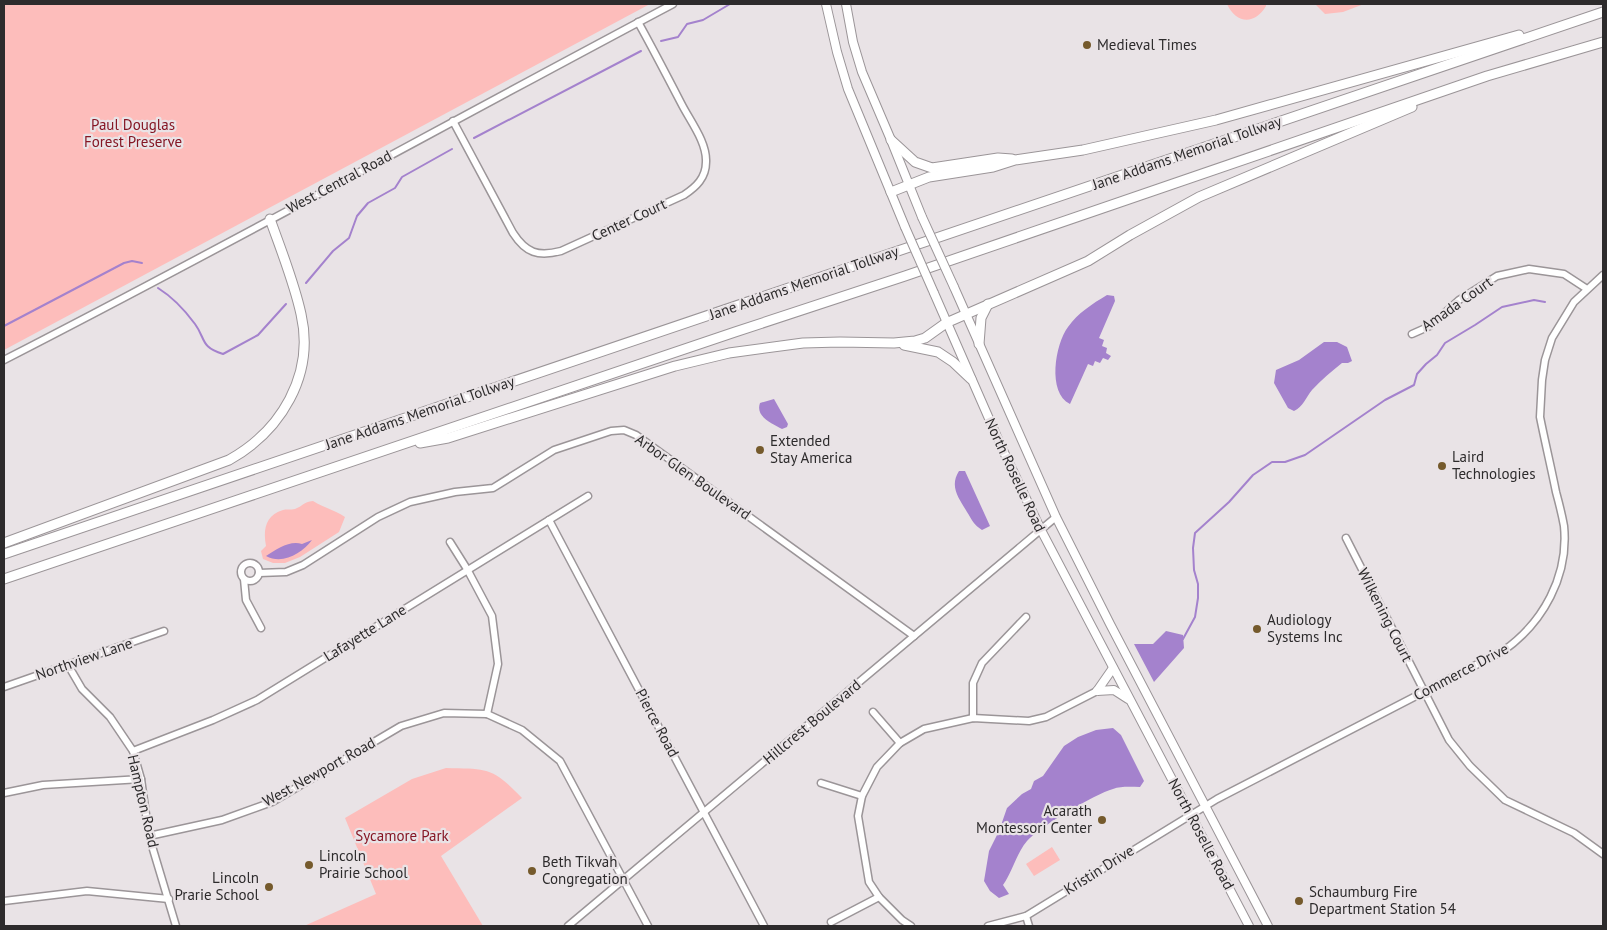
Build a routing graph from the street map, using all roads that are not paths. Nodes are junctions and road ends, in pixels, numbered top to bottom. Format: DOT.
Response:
graph roads {
  1 [pos="673,4"];
  2 [pos="826,4"];
  3 [pos="846,4"];
  4 [pos="1603,12"];
  5 [pos="638,22"];
  6 [pos="1603,42"];
  7 [pos="1487,76"];
  8 [pos="453,121"];
  9 [pos="891,140"];
  10 [pos="1014,160"];
  11 [pos="909,184"];
  12 [pos="891,192"];
  13 [pos="270,219"];
  14 [pos="1603,274"];
  15 [pos="1587,289"];
  16 [pos="988,304"];
  17 [pos="966,314"];
  18 [pos="946,323"];
  19 [pos="1412,334"];
  20 [pos="894,343"];
  21 [pos="979,344"];
  22 [pos="4,360"];
  23 [pos="971,379"];
  24 [pos="380,452"];
  25 [pos="588,496"];
  26 [pos="1056,517"];
  27 [pos="549,520"];
  28 [pos="1041,530"];
  29 [pos="1346,538"];
  30 [pos="4,542"];
  31 [pos="450,542"];
  32 [pos="4,554"];
  33 [pos="467,569"];
  34 [pos="259,573"];
  35 [pos="4,579"];
  36 [pos="244,579"];
  37 [pos="1026,616"];
  38 [pos="261,628"];
  39 [pos="164,630"];
  40 [pos="914,636"];
  41 [pos="68,665"];
  42 [pos="1113,668"];
  43 [pos="4,687"];
  44 [pos="1097,690"];
  45 [pos="1425,692"];
  46 [pos="1130,701"];
  47 [pos="873,712"];
  48 [pos="487,714"];
  49 [pos="973,718"];
  50 [pos="900,743"];
  51 [pos="133,751"];
  52 [pos="141,779"];
  53 [pos="821,783"];
  54 [pos="4,794"];
  55 [pos="862,796"];
  56 [pos="1206,805"];
  57 [pos="704,812"];
  58 [pos="1191,814"];
  59 [pos="149,836"];
  60 [pos="1603,854"];
  61 [pos="624,880"];
  62 [pos="879,898"];
  63 [pos="169,899"];
  64 [pos="4,901"];
  65 [pos="1026,916"];
  66 [pos="830,922"];
  67 [pos="176,926"];
  68 [pos="568,926"];
  69 [pos="648,926"];
  70 [pos="764,926"];
  71 [pos="911,926"];
  72 [pos="988,926"];
  73 [pos="1029,926"];
  74 [pos="1249,926"];
  75 [pos="1268,926"];
  1 -- 5 [label="street, West Central Road"];
  2 -- 12 [label="main road, North Roselle Road"];
  3 -- 9 [label="main road, North Roselle Road"];
  4 -- 10 [label="highway"];
  4 -- 32 [label="highway, Jane Addams Memorial Tollway"];
  5 -- 8 [label="street, West Central Road"];
  5 -- 8 [label="street, Center Court"];
  6 -- 7 [label="highway, Jane Addams Memorial Tollway"];
  7 -- 16 [label="highway"];
  7 -- 24 [label="highway, Jane Addams Memorial Tollway"];
  8 -- 13 [label="street, West Central Road"];
  9 -- 10 [label="highway"];
  9 -- 11 [label="main road, North Roselle Road"];
  10 -- 11 [label="highway"];
  11 -- 12 [label="highway"];
  11 -- 17 [label="main road, North Roselle Road, bridge"];
  12 -- 18 [label="main road, North Roselle Road, bridge"];
  13 -- 22 [label="street, West Central Road"];
  13 -- 30 [label="highway"];
  14 -- 15 [label="street, Commerce Drive"];
  15 -- 19 [label="street, Amada Court"];
  15 -- 45 [label="street, Commerce Drive"];
  16 -- 17 [label="highway"];
  16 -- 21 [label="highway"];
  17 -- 18 [label="highway"];
  17 -- 21 [label="main road, North Roselle Road"];
  18 -- 20 [label="highway"];
  18 -- 23 [label="main road, North Roselle Road"];
  20 -- 23 [label="highway"];
  20 -- 24 [label="highway"];
  21 -- 26 [label="main road, North Roselle Road"];
  23 -- 28 [label="main road, North Roselle Road"];
  24 -- 35 [label="highway, Jane Addams Memorial Tollway"];
  25 -- 27 [label="street, Lafayette Lane"];
  26 -- 28 [label="street, Hillcrest Boulevard"];
  26 -- 56 [label="main road, North Roselle Road"];
  27 -- 33 [label="street, Lafayette Lane"];
  27 -- 57 [label="street, Pierce Road"];
  28 -- 40 [label="street, Hillcrest Boulevard"];
  28 -- 42 [label="main road, North Roselle Road"];
  29 -- 45 [label="street, Wilkening Court"];
  31 -- 33 [label="street"];
  33 -- 48 [label="street"];
  33 -- 51 [label="street, Lafayette Lane"];
  34 -- 36 [label="street, Arbor Glen Boulevard"];
  34 -- 36 [label="street, Arbor Glen Boulevard"];
  34 -- 40 [label="street, Arbor Glen Boulevard"];
  36 -- 38 [label="street"];
  37 -- 49 [label="street"];
  39 -- 41 [label="street, Northview Lane"];
  40 -- 57 [label="street, Hillcrest Boulevard"];
  41 -- 43 [label="street, Northview Lane"];
  41 -- 51 [label="street, Hampton Road"];
  42 -- 44 [label="main road"];
  42 -- 46 [label="main road, North Roselle Road"];
  44 -- 46 [label="main road"];
  44 -- 49 [label="street"];
  45 -- 56 [label="street, Commerce Drive"];
  45 -- 60 [label="street, Wilkening Court"];
  46 -- 58 [label="main road, North Roselle Road"];
  47 -- 50 [label="street"];
  48 -- 59 [label="street, West Newport Road"];
  48 -- 61 [label="street"];
  49 -- 50 [label="street"];
  50 -- 55 [label="street"];
  51 -- 52 [label="street, Hampton Road"];
  52 -- 54 [label="street"];
  52 -- 59 [label="street, Hampton Road"];
  53 -- 55 [label="street"];
  55 -- 62 [label="street"];
  56 -- 58 [label="street, Kristin Drive"];
  56 -- 75 [label="main road, North Roselle Road"];
  57 -- 61 [label="street, Hillcrest Boulevard"];
  57 -- 70 [label="street, Pierce Road"];
  58 -- 65 [label="street, Kristin Drive"];
  58 -- 74 [label="main road, North Roselle Road"];
  59 -- 63 [label="street, Hampton Road"];
  61 -- 68 [label="street, Hillcrest Boulevard"];
  61 -- 69 [label="street"];
  62 -- 66 [label="street"];
  62 -- 71 [label="street"];
  63 -- 64 [label="street"];
  63 -- 67 [label="street, Hampton Road"];
  65 -- 72 [label="street, Kristin Drive"];
  65 -- 73 [label="street"];
}
